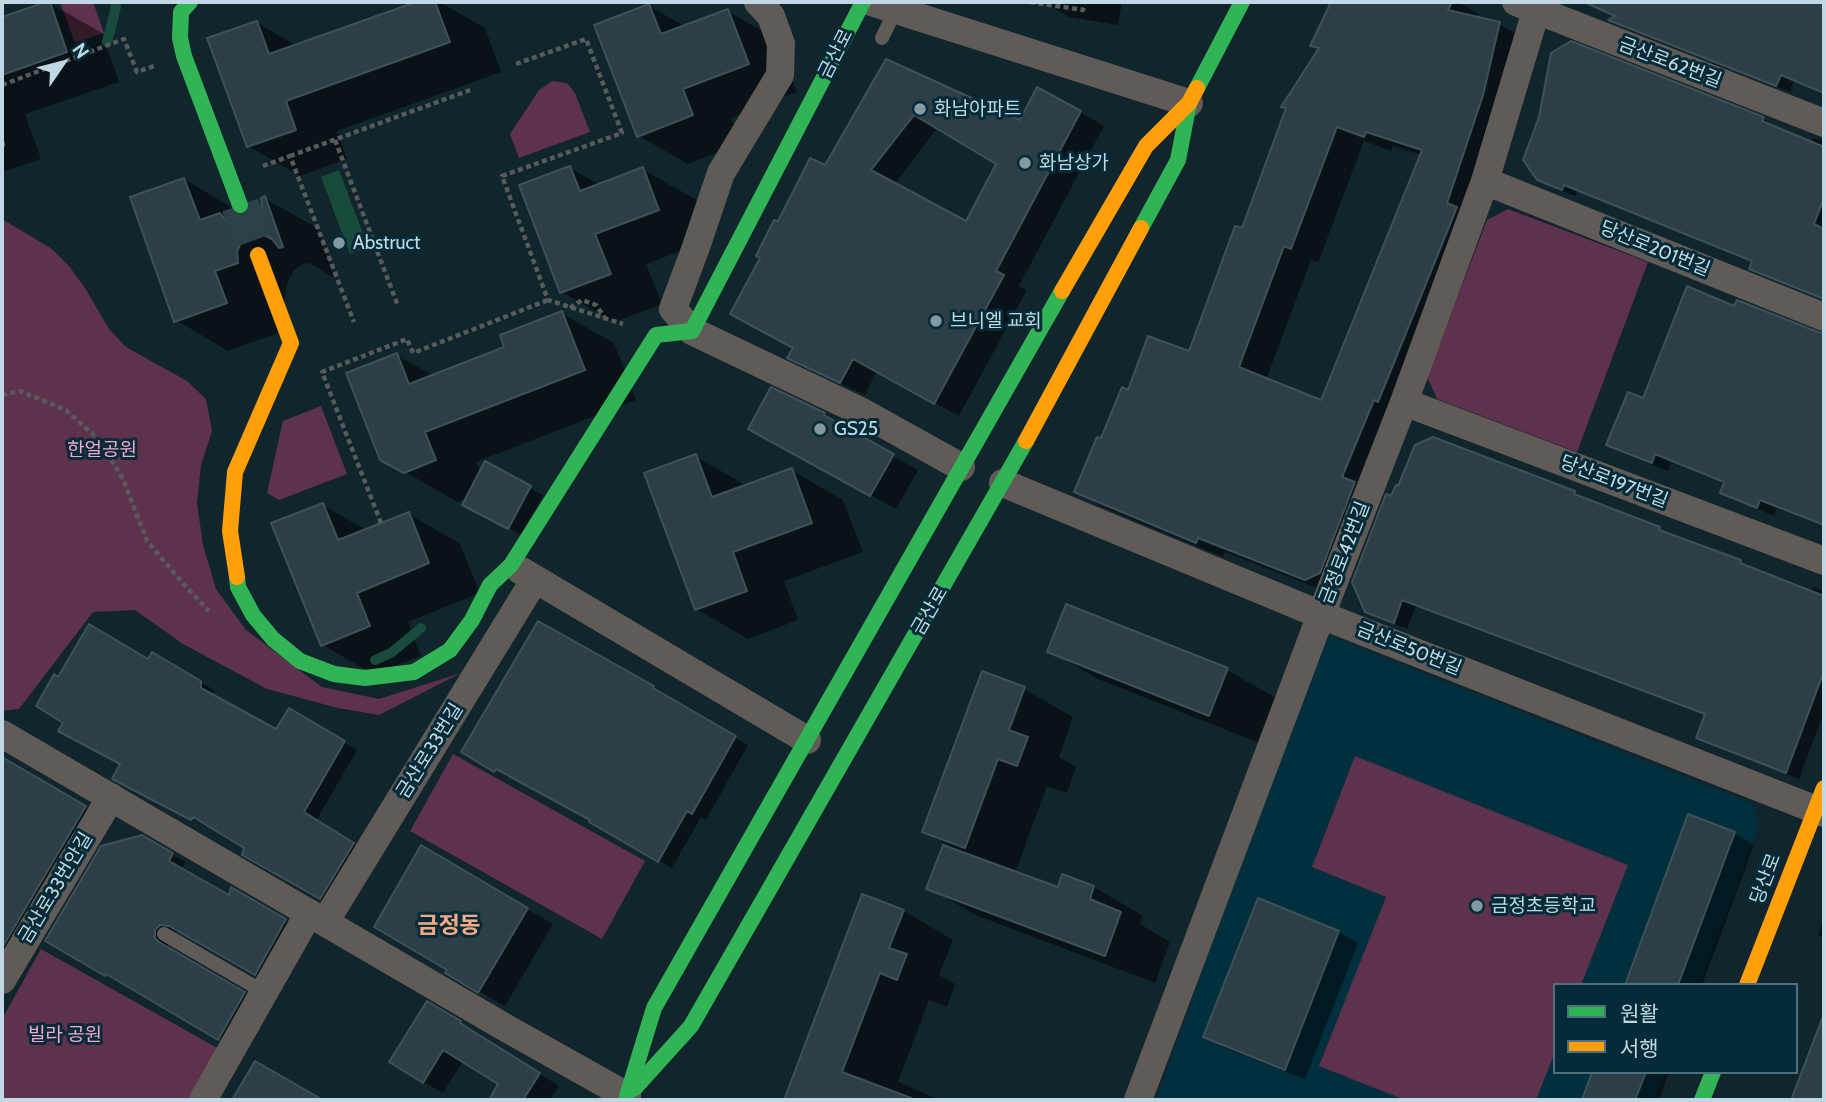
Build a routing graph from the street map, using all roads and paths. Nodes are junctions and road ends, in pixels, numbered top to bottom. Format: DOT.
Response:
graph roads {
  1 [pos="190,2"];
  2 [pos="758,2"];
  3 [pos="863,2"];
  4 [pos="1030,2"];
  5 [pos="1084,2"];
  6 [pos="1242,2"];
  7 [pos="884,5"];
  8 [pos="1531,5"];
  9 [pos="882,38"];
  10 [pos="184,56"];
  11 [pos="516,64"];
  12 [pos="2,85"];
  13 [pos="473,89"];
  14 [pos="1189,103"];
  15 [pos="1824,123"];
  16 [pos="335,139"];
  17 [pos="290,156"];
  18 [pos="229,178"];
  19 [pos="1485,181"];
  20 [pos="240,205"];
  21 [pos="258,255"];
  22 [pos="548,300"];
  23 [pos="398,306"];
  24 [pos="569,308"];
  25 [pos="1824,317"];
  26 [pos="604,319"];
  27 [pos="354,322"];
  28 [pos="692,331"];
  29 [pos="656,335"];
  30 [pos="2,394"];
  31 [pos="1404,402"];
  32 [pos="66,410"];
  33 [pos="961,467"];
  34 [pos="1003,484"];
  35 [pos="382,523"];
  36 [pos="1824,561"];
  37 [pos="511,565"];
  38 [pos="535,579"];
  39 [pos="1321,615"];
  40 [pos="2,734"];
  41 [pos="807,740"];
  42 [pos="111,797"];
  43 [pos="1821,804"];
  44 [pos="317,918"];
  45 [pos="164,934"];
  46 [pos="2,980"];
  47 [pos="1748,983"];
  48 [pos="264,992"];
  49 [pos="1712,1074"];
  50 [pos="630,1099"];
  51 [pos="203,1100"];
  52 [pos="1138,1100"];
  53 [pos="1702,1100"];
  1 -- 10 [label="street"];
  2 -- 28 [label="street"];
  3 -- 28 [label="street, 금산로"];
  4 -- 5 [label="path"];
  6 -- 14 [label="street, 금산로"];
  7 -- 9 [label="lane"];
  7 -- 14 [label="street"];
  8 -- 15 [label="street, 금산로62번길"];
  8 -- 19 [label="street, 금정로42번길"];
  10 -- 12 [label="path"];
  10 -- 18 [label="street"];
  11 -- 22 [label="path"];
  13 -- 16 [label="path"];
  14 -- 33 [label="street, 금산로"];
  14 -- 34 [label="street, 금산로"];
  16 -- 17 [label="path"];
  16 -- 23 [label="path"];
  17 -- 18 [label="path"];
  17 -- 27 [label="path"];
  18 -- 20 [label="street"];
  19 -- 25 [label="street, 당산로201번길"];
  19 -- 31 [label="street, 금정로42번길"];
  21 -- 37 [label="street"];
  22 -- 24 [label="path"];
  22 -- 35 [label="path"];
  24 -- 26 [label="path"];
  24 -- 26 [label="path"];
  26 -- 29 [label="path"];
  28 -- 29 [label="street"];
  28 -- 33 [label="street"];
  29 -- 37 [label="street"];
  30 -- 32 [label="path"];
  31 -- 36 [label="street, 당산로197번길"];
  31 -- 39 [label="street, 금정로42번길"];
  33 -- 41 [label="street, 금산로"];
  34 -- 39 [label="street, 금산로50번길"];
  34 -- 50 [label="street, 금산로"];
  37 -- 38 [label="street"];
  38 -- 41 [label="street"];
  38 -- 44 [label="street, 금산로33번길"];
  39 -- 43 [label="street, 금산로50번길"];
  39 -- 52 [label="street, 금정로42번길"];
  40 -- 42 [label="street"];
  41 -- 50 [label="street, 금산로"];
  42 -- 44 [label="street"];
  42 -- 46 [label="street, 금산로33번안길"];
  43 -- 47 [label="street, 당산로"];
  44 -- 48 [label="street, 금산로33번길"];
  44 -- 50 [label="street"];
  45 -- 48 [label="lane"];
  48 -- 51 [label="street, 금산로33번길"];
  49 -- 53 [label="street"];
}
